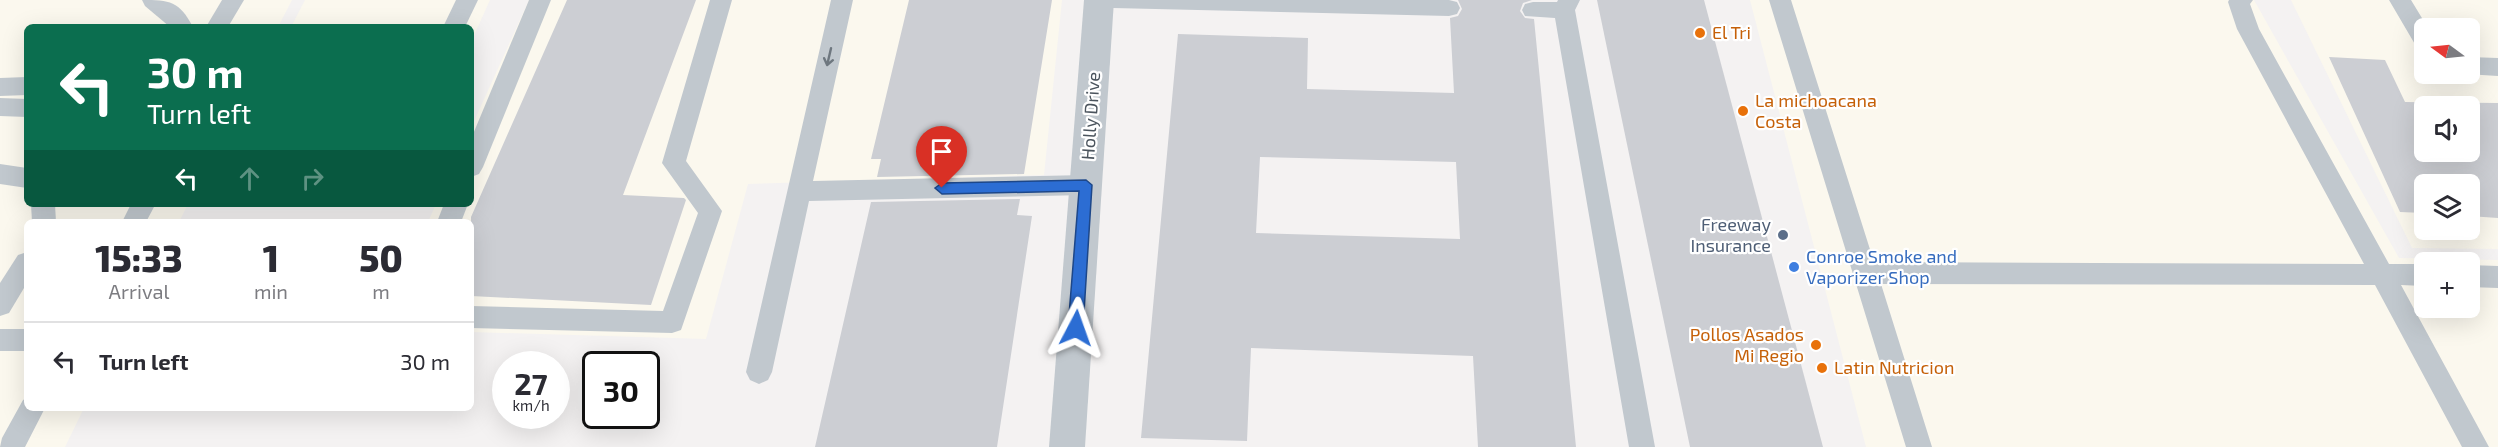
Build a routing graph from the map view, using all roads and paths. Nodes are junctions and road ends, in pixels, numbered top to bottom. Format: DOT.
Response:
graph roads {
  1 [pos="232,0"];
  2 [pos="467,0"];
  3 [pos="540,0"];
  4 [pos="721,0"];
  5 [pos="842,0"];
  6 [pos="1099,0"];
  7 [pos="1113,0"];
  8 [pos="1780,0"];
  9 [pos="2237,0"];
  10 [pos="2400,0"];
  11 [pos="1567,5"];
  12 [pos="1449,8"];
  13 [pos="1533,10"];
  14 [pos="158,12"];
  15 [pos="2414,23"];
  16 [pos="180,24"];
  17 [pos="219,24"];
  18 [pos="455,24"];
  19 [pos="2480,66"];
  20 [pos="2498,67"];
  21 [pos="24,86"];
  22 [pos="0,87"];
  23 [pos="0,107"];
  24 [pos="24,108"];
  25 [pos="474,160"];
  26 [pos="0,174"];
  27 [pos="24,178"];
  28 [pos="1086,185"];
  29 [pos="799,191"];
  30 [pos="24,267"];
  31 [pos="1867,273"];
  32 [pos="2382,275"];
  33 [pos="2414,276"];
  34 [pos="2480,276"];
  35 [pos="2498,277"];
  36 [pos="0,305"];
  37 [pos="474,317"];
  38 [pos="0,340"];
  39 [pos="24,340"];
  40 [pos="759,372"];
  41 [pos="30,411"];
  42 [pos="11,447"];
  43 [pos="1067,447"];
  44 [pos="1642,447"];
  45 [pos="1919,447"];
  46 [pos="2476,447"];
  1 -- 17 [label="lane"];
  2 -- 18 [label="lane"];
  3 -- 25 [label="lane"];
  4 -- 37 [label="lane"];
  5 -- 29 [label="lane, one-way"];
  6 -- 28 [label="street, Holly Drive"];
  7 -- 12 [label="lane"];
  8 -- 31 [label="lane"];
  9 -- 32 [label="lane"];
  10 -- 15 [label="lane"];
  11 -- 13 [label="lane"];
  11 -- 44 [label="lane"];
  14 -- 16 [label="lane"];
  19 -- 20 [label="lane"];
  21 -- 22 [label="lane"];
  23 -- 24 [label="lane"];
  26 -- 27 [label="lane"];
  28 -- 29 [label="lane"];
  28 -- 43 [label="street, Holly Drive"];
  29 -- 40 [label="lane"];
  30 -- 36 [label="lane"];
  31 -- 32 [label="lane"];
  31 -- 45 [label="lane"];
  32 -- 33 [label="lane"];
  32 -- 46 [label="lane"];
  34 -- 35 [label="lane"];
  38 -- 39 [label="lane"];
  41 -- 42 [label="lane"];
}
